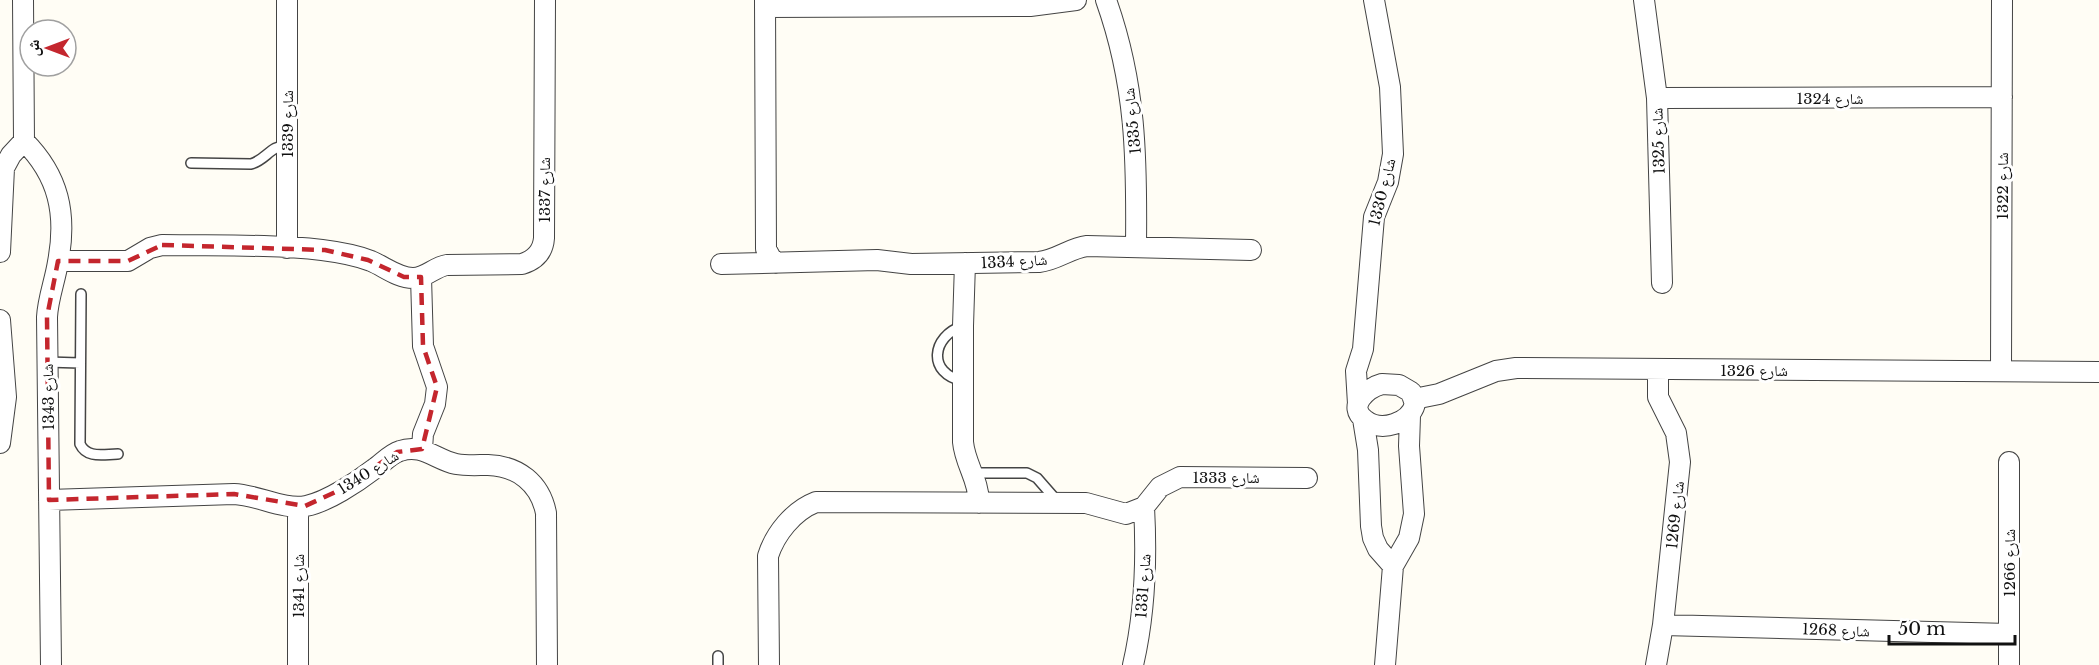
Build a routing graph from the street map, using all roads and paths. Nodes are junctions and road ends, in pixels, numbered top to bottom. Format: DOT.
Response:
graph roads {
  1 [pos="23,0"];
  2 [pos="287,0"];
  3 [pos="545,0"];
  4 [pos="1076,0"];
  5 [pos="1106,0"];
  6 [pos="1374,0"];
  7 [pos="1644,0"];
  8 [pos="2002,0"];
  9 [pos="765,4"];
  10 [pos="2002,97"];
  11 [pos="1657,98"];
  12 [pos="24,141"];
  13 [pos="286,146"];
  14 [pos="192,163"];
  15 [pos="1136,246"];
  16 [pos="287,248"];
  17 [pos="1251,250"];
  18 [pos="0,252"];
  19 [pos="58,261"];
  20 [pos="776,262"];
  21 [pos="966,263"];
  22 [pos="721,264"];
  23 [pos="421,277"];
  24 [pos="1662,283"];
  25 [pos="81,294"];
  26 [pos="0,320"];
  27 [pos="1363,349"];
  28 [pos="47,362"];
  29 [pos="80,363"];
  30 [pos="1658,369"];
  31 [pos="2001,371"];
  32 [pos="2099,372"];
  33 [pos="1386,384"];
  34 [pos="1412,407"];
  35 [pos="1361,412"];
  36 [pos="0,443"];
  37 [pos="422,449"];
  38 [pos="118,454"];
  39 [pos="2009,462"];
  40 [pos="973,473"];
  41 [pos="1307,478"];
  42 [pos="49,500"];
  43 [pos="979,503"];
  44 [pos="1060,503"];
  45 [pos="298,507"];
  46 [pos="1143,507"];
  47 [pos="1393,566"];
  48 [pos="1663,625"];
  49 [pos="2009,634"];
  50 [pos="51,665"];
  51 [pos="298,665"];
  52 [pos="546,665"];
  53 [pos="769,665"];
  54 [pos="1133,665"];
  55 [pos="1385,665"];
  56 [pos="1656,665"];
  57 [pos="2009,665"];
  1 -- 12 [label="street"];
  2 -- 13 [label="street, شارع 1339"];
  3 -- 23 [label="street, شارع 1337"];
  4 -- 9 [label="street"];
  5 -- 15 [label="street, شارع 1335"];
  6 -- 27 [label="street, شارع 1330"];
  7 -- 11 [label="street, شارع 1325"];
  8 -- 10 [label="street, شارع 1322"];
  9 -- 20 [label="street"];
  10 -- 11 [label="street, شارع 1324"];
  10 -- 31 [label="street, شارع 1322"];
  11 -- 24 [label="street, شارع 1325"];
  12 -- 18 [label="street"];
  12 -- 19 [label="street, شارع 1343"];
  13 -- 14 [label="lane"];
  13 -- 16 [label="street, شارع 1339"];
  15 -- 17 [label="street, شارع 1334"];
  15 -- 21 [label="street, شارع 1334"];
  16 -- 19 [label="street"];
  16 -- 23 [label="street"];
  19 -- 28 [label="street, شارع 1343"];
  20 -- 21 [label="street, شارع 1334"];
  20 -- 22 [label="street, شارع 1334"];
  21 -- 40 [label="street"];
  23 -- 37 [label="street"];
  25 -- 29 [label="lane"];
  26 -- 36 [label="street"];
  27 -- 33 [label="street"];
  27 -- 35 [label="street, شارع 1330"];
  28 -- 29 [label="lane"];
  28 -- 42 [label="street, شارع 1343"];
  29 -- 38 [label="lane"];
  30 -- 31 [label="street, شارع 1326"];
  30 -- 34 [label="street, شارع 1326"];
  30 -- 48 [label="street, شارع 1269"];
  31 -- 32 [label="street, شارع 1326"];
  33 -- 34 [label="street"];
  33 -- 35 [label="street"];
  34 -- 35 [label="street"];
  34 -- 47 [label="street"];
  35 -- 47 [label="street, شارع 1330"];
  37 -- 45 [label="street, شارع 1340"];
  37 -- 52 [label="street"];
  39 -- 49 [label="street, شارع 1266"];
  40 -- 43 [label="street"];
  40 -- 44 [label="lane"];
  41 -- 46 [label="street, شارع 1333"];
  42 -- 45 [label="street"];
  42 -- 50 [label="street, شارع 1343"];
  43 -- 44 [label="street"];
  43 -- 53 [label="street"];
  44 -- 46 [label="street"];
  45 -- 51 [label="street, شارع 1341"];
  46 -- 54 [label="street, شارع 1331"];
  47 -- 55 [label="street"];
  48 -- 49 [label="street, شارع 1268"];
  48 -- 56 [label="street, شارع 1269"];
  49 -- 57 [label="street, شارع 1266"];
}
